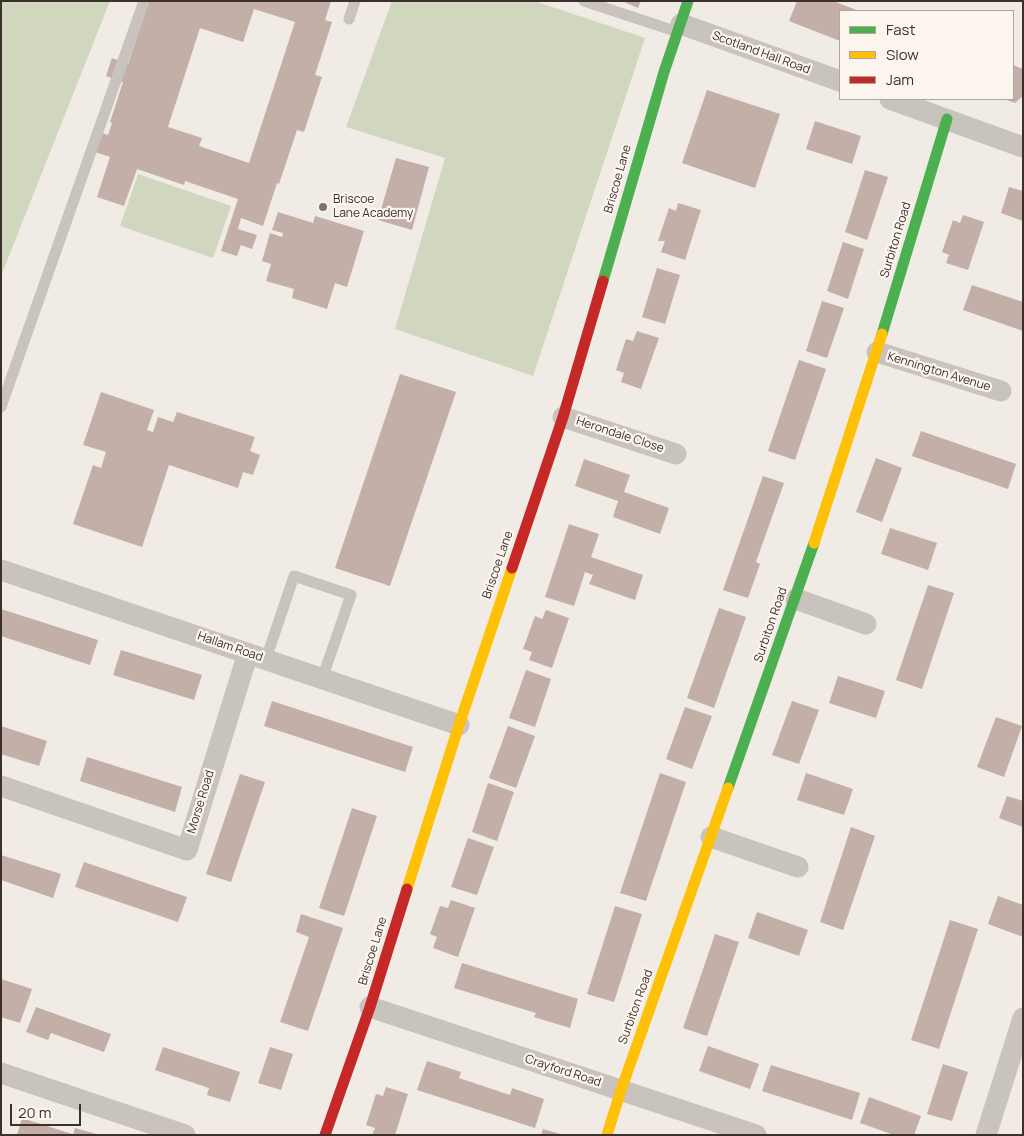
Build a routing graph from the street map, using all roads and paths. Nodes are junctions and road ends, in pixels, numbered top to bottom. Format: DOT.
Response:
graph roads {
  1 [pos="144,1"];
  2 [pos="355,1"];
  3 [pos="584,1"];
  4 [pos="688,1"];
  5 [pos="349,19"];
  6 [pos="680,28"];
  7 [pos="839,81"];
  8 [pos="893,100"];
  9 [pos="947,119"];
  10 [pos="1023,147"];
  11 [pos="877,352"];
  12 [pos="1001,391"];
  13 [pos="1,407"];
  14 [pos="563,416"];
  15 [pos="676,454"];
  16 [pos="1,570"];
  17 [pos="796,598"];
  18 [pos="866,624"];
  19 [pos="257,656"];
  20 [pos="322,679"];
  21 [pos="459,725"];
  22 [pos="1,786"];
  23 [pos="711,837"];
  24 [pos="798,866"];
  25 [pos="370,1007"];
  26 [pos="1023,1018"];
  27 [pos="1,1073"];
  28 [pos="621,1090"];
  29 [pos="185,1135"];
  30 [pos="325,1135"];
  31 [pos="607,1135"];
  32 [pos="756,1135"];
  33 [pos="986,1135"];
  1 -- 13 [label="lane"];
  2 -- 5 [label="lane"];
  3 -- 6 [label="lane"];
  4 -- 6 [label="street, Briscoe Lane"];
  6 -- 7 [label="street, Scotland Hall Road"];
  6 -- 14 [label="street, Briscoe Lane"];
  8 -- 9 [label="street"];
  9 -- 10 [label="street"];
  9 -- 11 [label="street, Surbiton Road"];
  11 -- 12 [label="street, Kennington Avenue"];
  11 -- 17 [label="street, Surbiton Road"];
  14 -- 15 [label="street, Herondale Close"];
  14 -- 21 [label="street, Briscoe Lane"];
  16 -- 19 [label="street, Hallam Road"];
  17 -- 18 [label="street"];
  17 -- 23 [label="street, Surbiton Road"];
  19 -- 20 [label="street, Hallam Road"];
  19 -- 20 [label="lane"];
  19 -- 22 [label="street, Morse Road"];
  20 -- 21 [label="street, Hallam Road"];
  21 -- 25 [label="street, Briscoe Lane"];
  23 -- 24 [label="street"];
  23 -- 28 [label="street, Surbiton Road"];
  25 -- 28 [label="street, Crayford Road"];
  25 -- 30 [label="street, Briscoe Lane"];
  26 -- 33 [label="street"];
  27 -- 29 [label="street"];
  28 -- 31 [label="street, Surbiton Road"];
  28 -- 32 [label="street, Crayford Road"];
}
